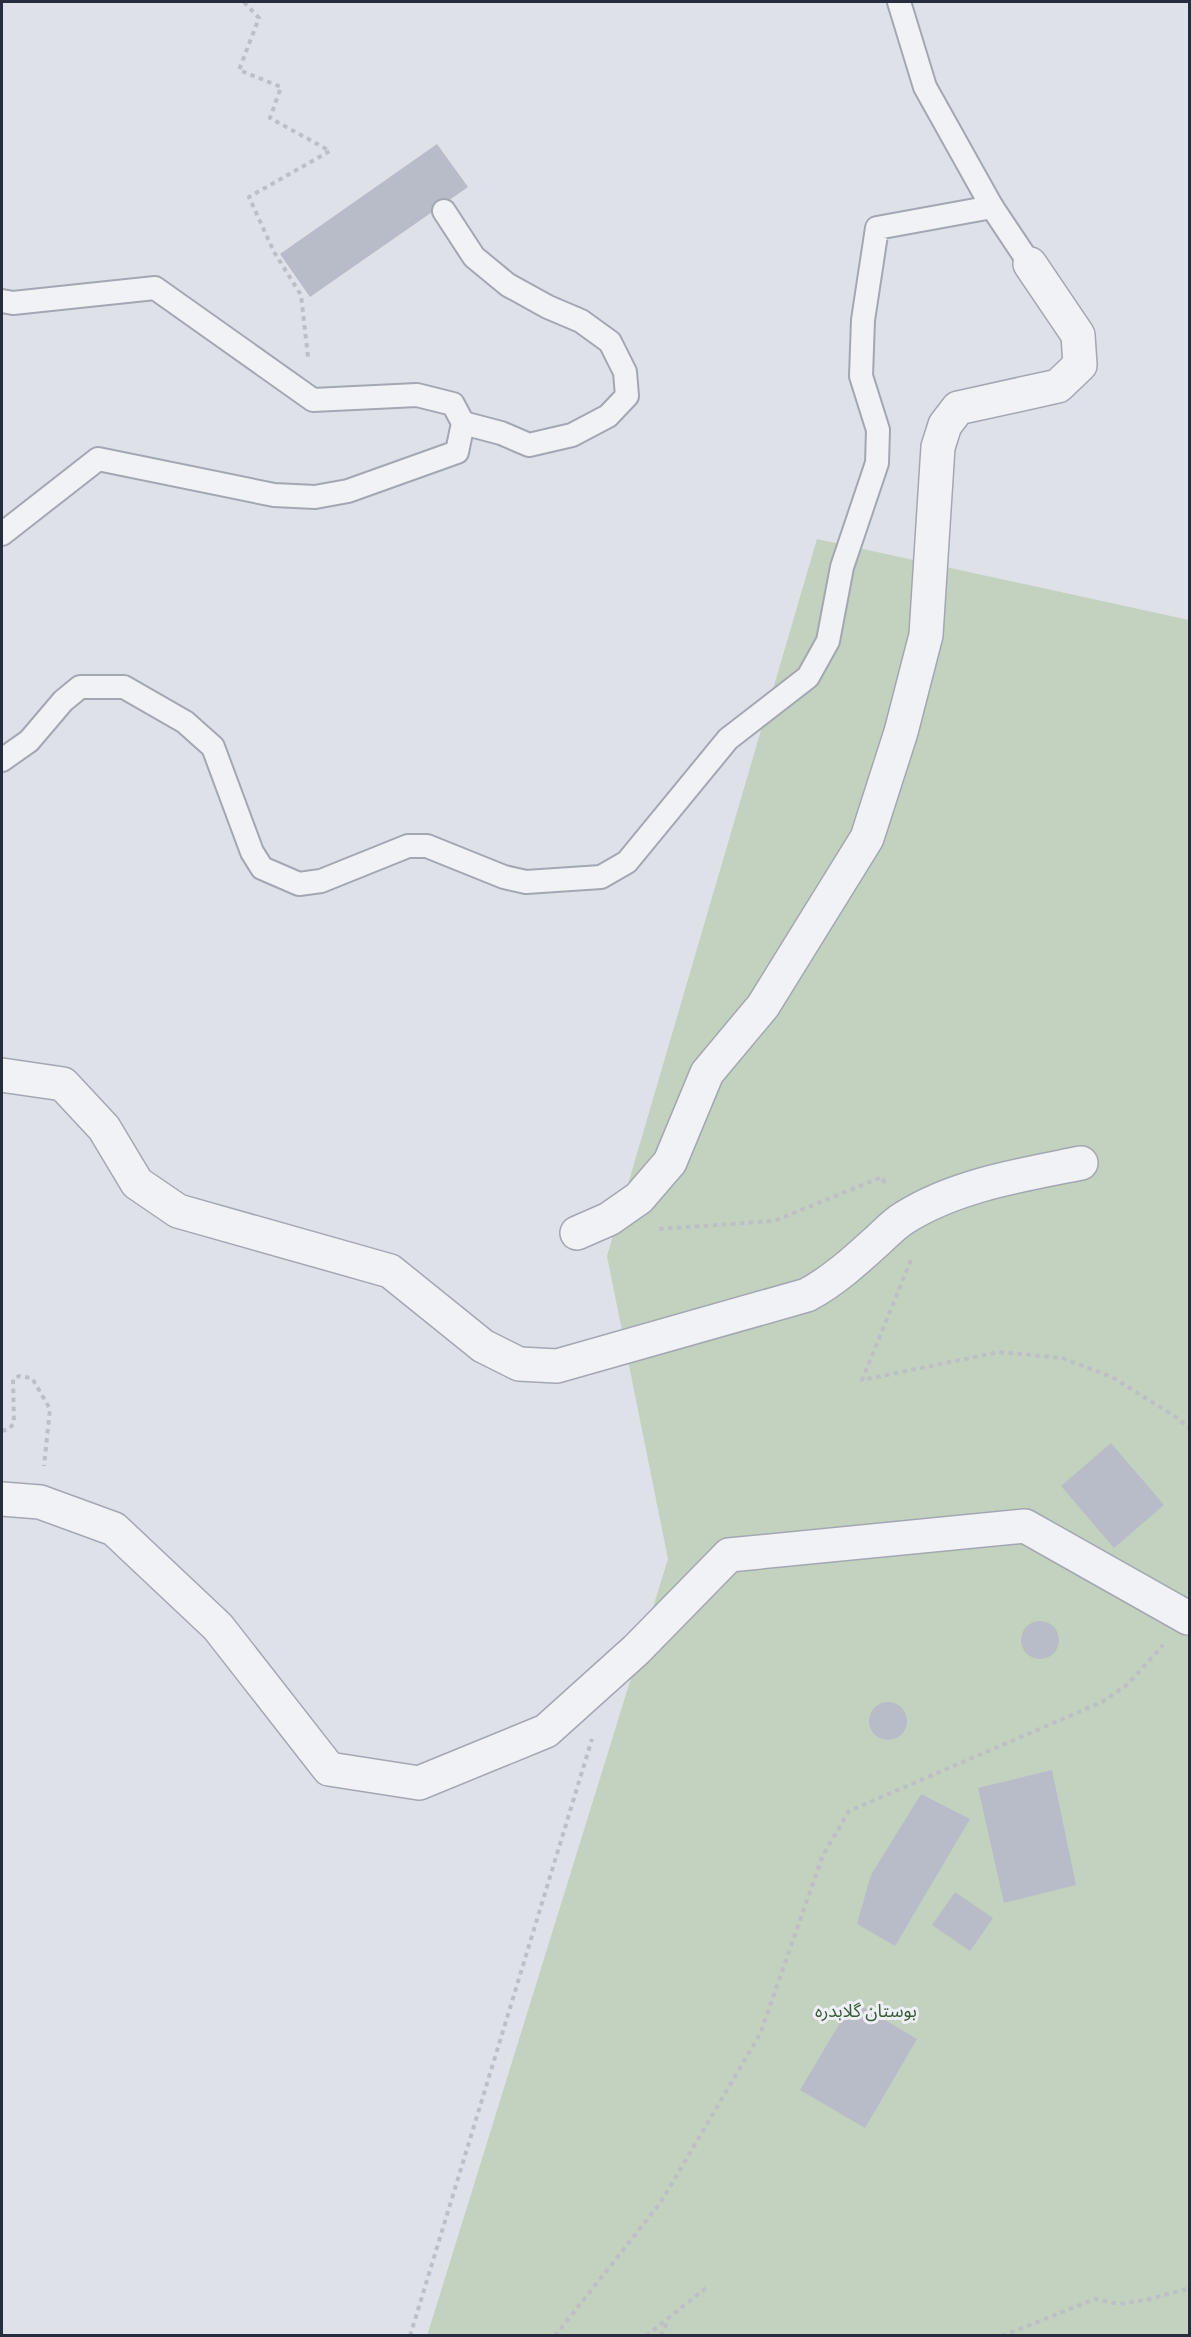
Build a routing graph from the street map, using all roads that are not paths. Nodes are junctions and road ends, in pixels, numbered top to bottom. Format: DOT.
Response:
graph roads {
  1 [pos="899,2"];
  2 [pos="992,207"];
  3 [pos="444,211"];
  4 [pos="1030,264"];
  5 [pos="2,301"];
  6 [pos="464,423"];
  7 [pos="2,534"];
  8 [pos="2,760"];
  9 [pos="2,1075"];
  10 [pos="1081,1163"];
  11 [pos="577,1233"];
  12 [pos="2,1499"];
  13 [pos="1188,1618"];
  1 -- 2 [label="lane"];
  2 -- 4 [label="lane"];
  2 -- 8 [label="lane"];
  3 -- 6 [label="lane"];
  4 -- 11 [label="street"];
  5 -- 6 [label="lane"];
  6 -- 7 [label="lane"];
  9 -- 10 [label="street"];
  12 -- 13 [label="street"];
}
